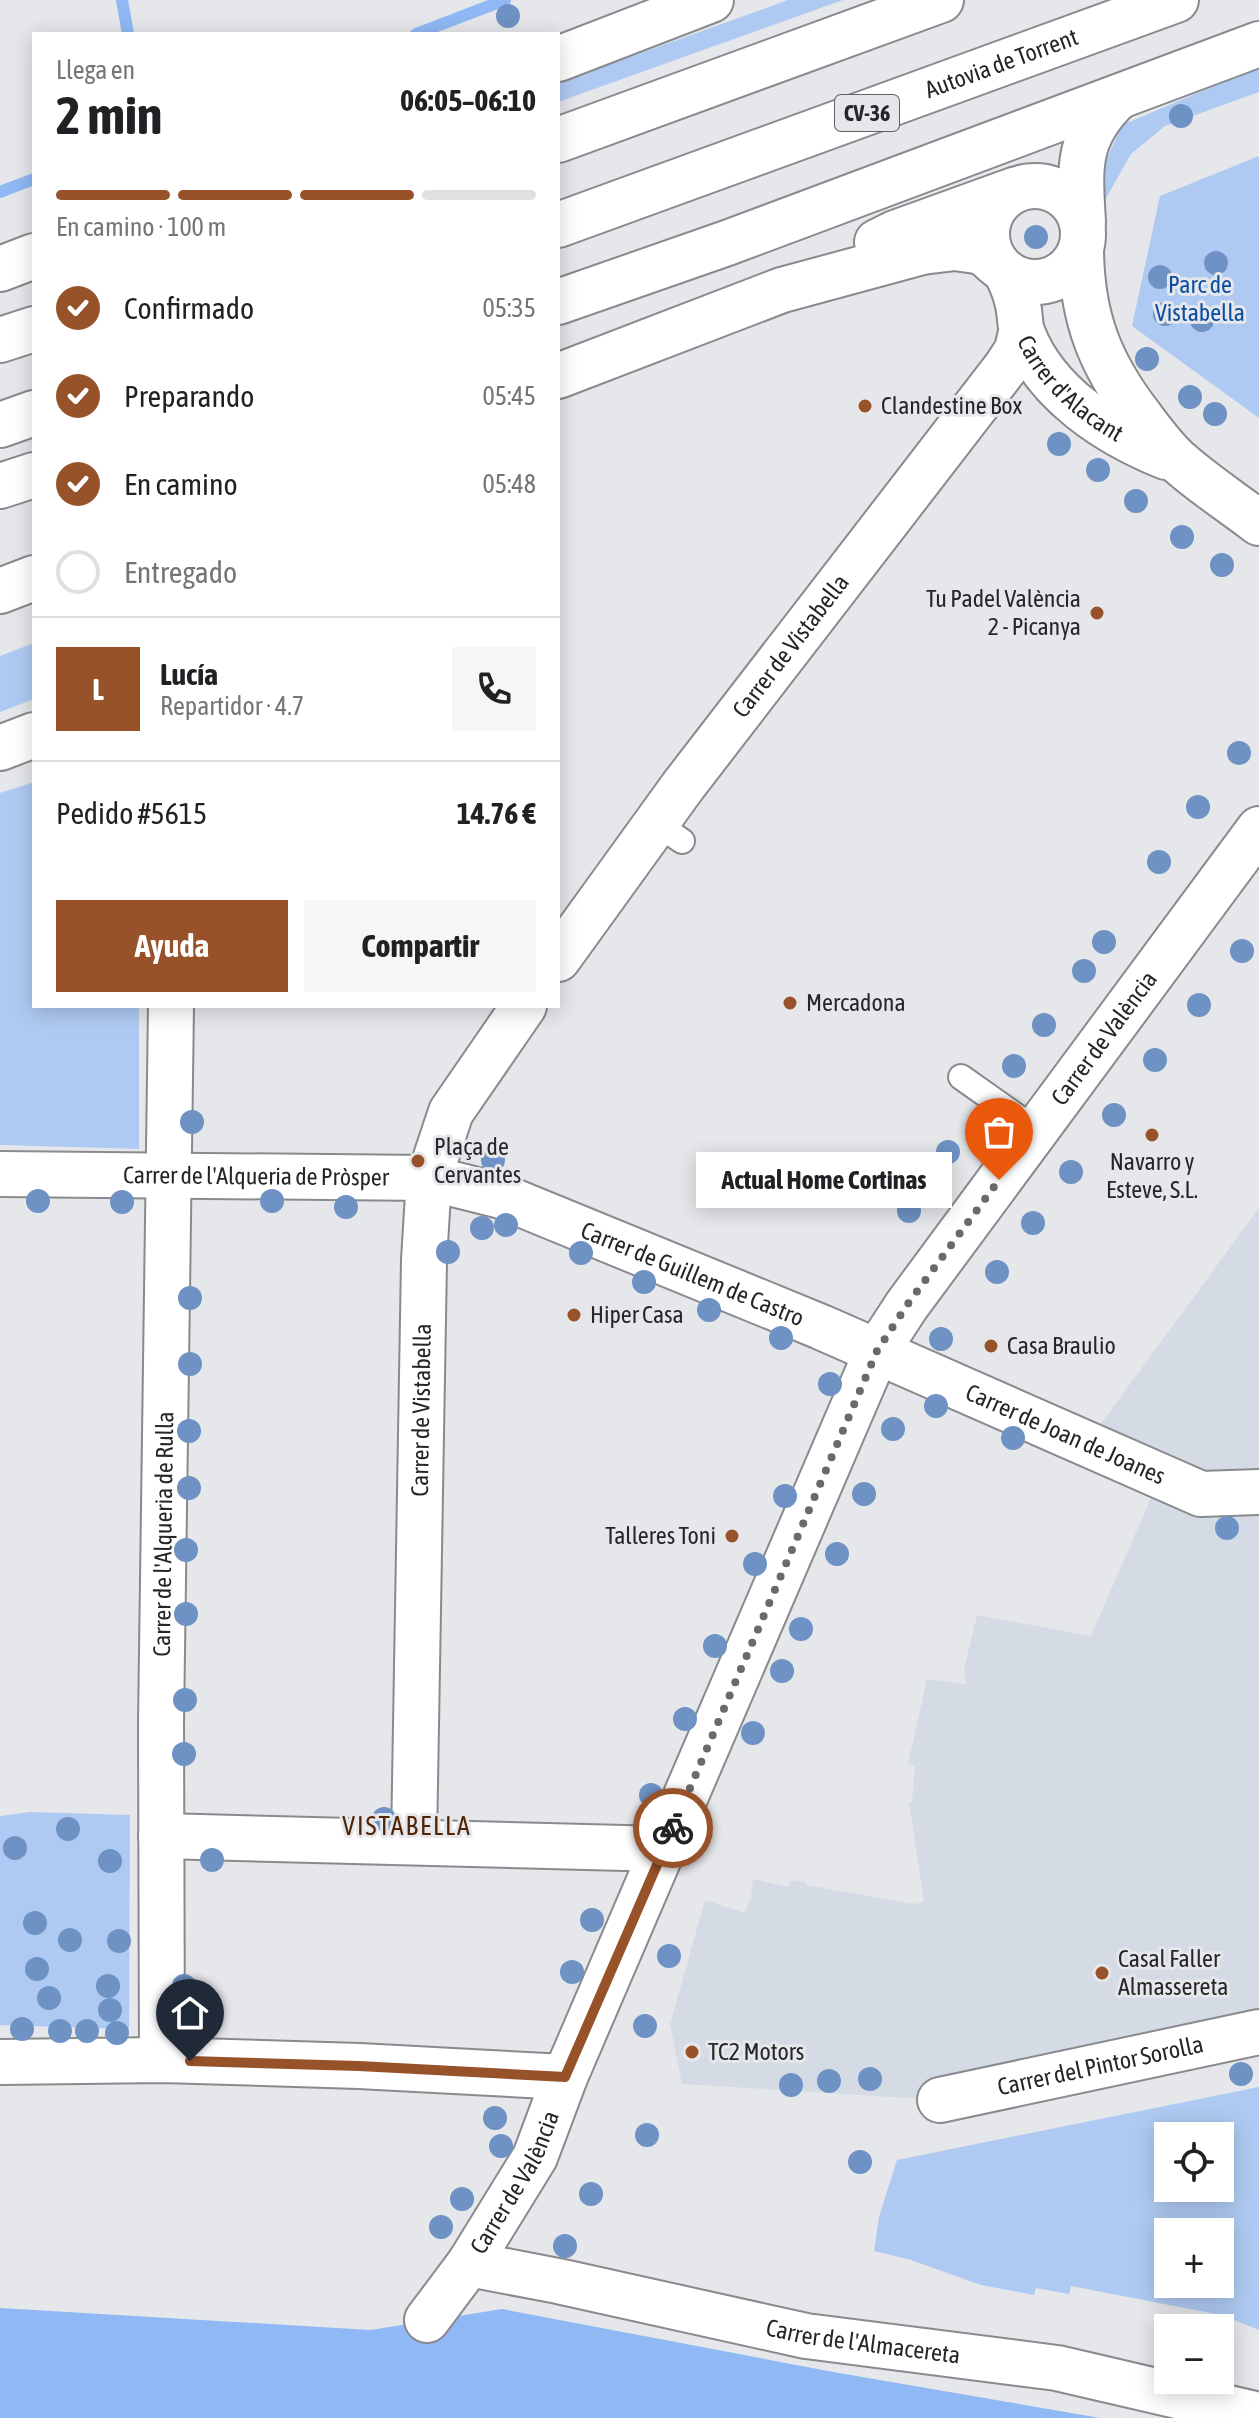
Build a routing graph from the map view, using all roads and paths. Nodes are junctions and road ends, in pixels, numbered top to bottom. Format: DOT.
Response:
graph roads {
  1 [pos="711,0"];
  2 [pos="941,0"];
  3 [pos="1176,0"];
  4 [pos="1259,44"];
  5 [pos="560,58"];
  6 [pos="1116,99"];
  7 [pos="560,139"];
  8 [pos="1017,189"];
  9 [pos="560,224"];
  10 [pos="1082,236"];
  11 [pos="32,257"];
  12 [pos="0,269"];
  13 [pos="1002,269"];
  14 [pos="782,290"];
  15 [pos="560,301"];
  16 [pos="32,330"];
  17 [pos="1021,332"];
  18 [pos="0,340"];
  19 [pos="560,375"];
  20 [pos="32,414"];
  21 [pos="0,425"];
  22 [pos="1179,462"];
  23 [pos="32,476"];
  24 [pos="0,486"];
  25 [pos="1259,523"];
  26 [pos="32,579"];
  27 [pos="0,591"];
  28 [pos="32,736"];
  29 [pos="0,748"];
  30 [pos="1259,829"];
  31 [pos="560,957"];
  32 [pos="171,1008"];
  33 [pos="523,1008"];
  34 [pos="961,1077"];
  35 [pos="1036,1130"];
  36 [pos="0,1174"];
  37 [pos="169,1176"];
  38 [pos="429,1178"];
  39 [pos="510,1199"];
  40 [pos="877,1351"];
  41 [pos="1259,1492"];
  42 [pos="161,1836"];
  43 [pos="414,1842"];
  44 [pos="664,1849"];
  45 [pos="1259,2032"];
  46 [pos="162,2060"];
  47 [pos="0,2062"];
  48 [pos="565,2077"];
  49 [pos="940,2100"];
  50 [pos="469,2264"];
  51 [pos="427,2320"];
  52 [pos="1259,2415"];
  1 -- 5 [label="main road"];
  2 -- 7 [label="main road"];
  3 -- 9 [label="main road, Autovia de Torrent / CV-36"];
  4 -- 6 [label="main road"];
  6 -- 10 [label="main road, Carrer d'Alacant"];
  6 -- 15 [label="main road"];
  8 -- 10 [label="main road"];
  8 -- 13 [label="main road"];
  8 -- 14 [label="main road"];
  10 -- 13 [label="main road"];
  10 -- 22 [label="main road, Carrer d'Alacant"];
  11 -- 12 [label="main road"];
  13 -- 14 [label="main road"];
  13 -- 17 [label="main road, Carrer d'Alacant"];
  14 -- 19 [label="main road"];
  16 -- 18 [label="main road"];
  17 -- 22 [label="main road, Carrer d'Alacant"];
  17 -- 31 [label="main road, Carrer de Vistabella"];
  20 -- 21 [label="main road"];
  22 -- 25 [label="main road, Carrer d'Alacant"];
  23 -- 24 [label="main road"];
  26 -- 27 [label="main road"];
  28 -- 29 [label="main road"];
  30 -- 35 [label="main road, Carrer de València"];
  32 -- 37 [label="main road, Carrer de l'Alqueria de Rulla"];
  33 -- 38 [label="main road, Carrer de Vistabella"];
  34 -- 35 [label="lane"];
  35 -- 40 [label="main road, Carrer de València"];
  36 -- 37 [label="main road, Carrer de l'Alqueria de Pròsper"];
  37 -- 38 [label="main road, Carrer de l'Alqueria de Pròsper"];
  37 -- 42 [label="main road, Carrer de l'Alqueria de Rulla"];
  38 -- 39 [label="main road, Carrer de l'Alqueria de Pròsper"];
  38 -- 43 [label="main road, Carrer de Vistabella"];
  39 -- 40 [label="main road, Carrer de Guillem de Castro"];
  40 -- 41 [label="main road, Carrer de Joan de Joanes"];
  40 -- 44 [label="main road, Carrer de València"];
  42 -- 43 [label="main road"];
  42 -- 46 [label="main road, Carrer de l'Alqueria de Rulla"];
  43 -- 44 [label="main road"];
  44 -- 48 [label="main road, Carrer de València"];
  45 -- 49 [label="main road, Carrer del Pintor Sorolla"];
  46 -- 47 [label="main road"];
  46 -- 48 [label="main road"];
  48 -- 50 [label="main road, Carrer de València"];
  50 -- 51 [label="main road, Carrer de València"];
  50 -- 52 [label="main road, Carrer de l'Almacereta"];
}
